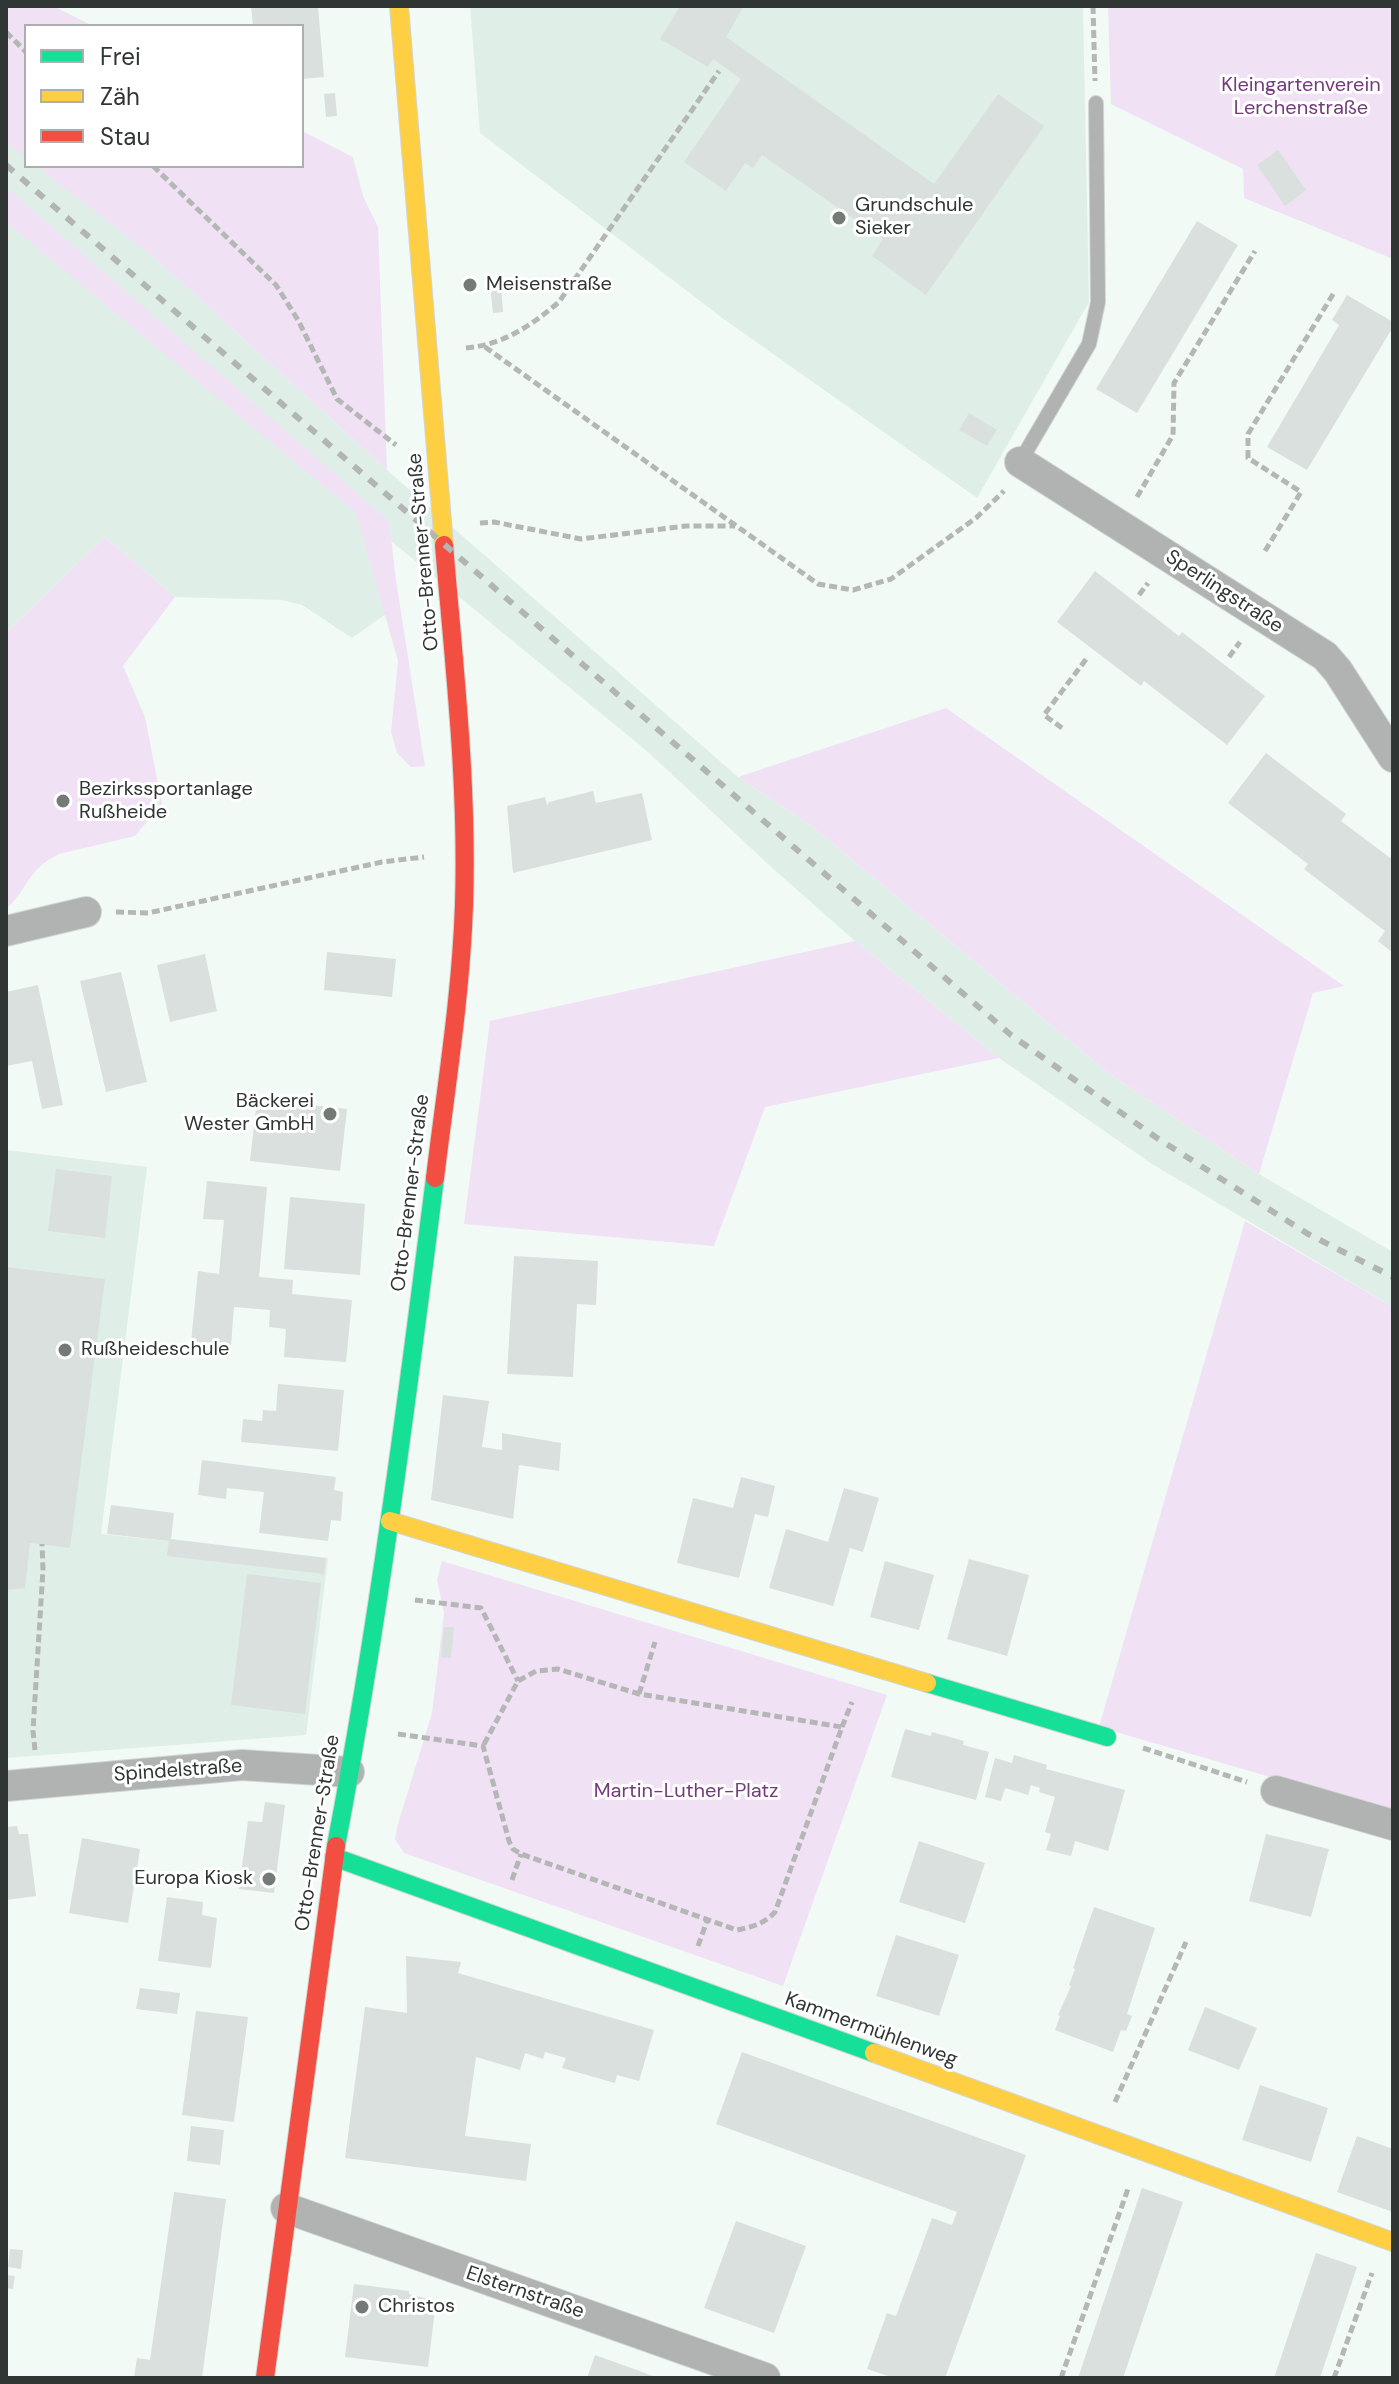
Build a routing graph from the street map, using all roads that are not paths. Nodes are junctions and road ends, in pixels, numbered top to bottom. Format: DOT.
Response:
graph roads {
  1 [pos="399,6"];
  2 [pos="1096,103"];
  3 [pos="1020,462"];
  4 [pos="1393,757"];
  5 [pos="86,912"];
  6 [pos="6,931"];
  7 [pos="390,1521"];
  8 [pos="1107,1737"];
  9 [pos="349,1772"];
  10 [pos="6,1786"];
  11 [pos="1276,1791"];
  12 [pos="1393,1825"];
  13 [pos="334,1857"];
  14 [pos="286,2208"];
  15 [pos="1389,2240"];
  16 [pos="265,2378"];
  17 [pos="765,2378"];
  1 -- 7 [label="street, Otto-Brenner-Straße"];
  2 -- 3 [label="lane"];
  3 -- 4 [label="street, Sperlingstraße"];
  5 -- 6 [label="street"];
  7 -- 8 [label="street"];
  7 -- 9 [label="street, Otto-Brenner-Straße"];
  9 -- 10 [label="street, Spindelstraße"];
  9 -- 13 [label="street, Otto-Brenner-Straße"];
  11 -- 12 [label="street"];
  13 -- 14 [label="street, Otto-Brenner-Straße"];
  13 -- 15 [label="street, Kammermühlenweg"];
  14 -- 16 [label="street, Otto-Brenner-Straße"];
  14 -- 17 [label="street, Elsternstraße"];
}
